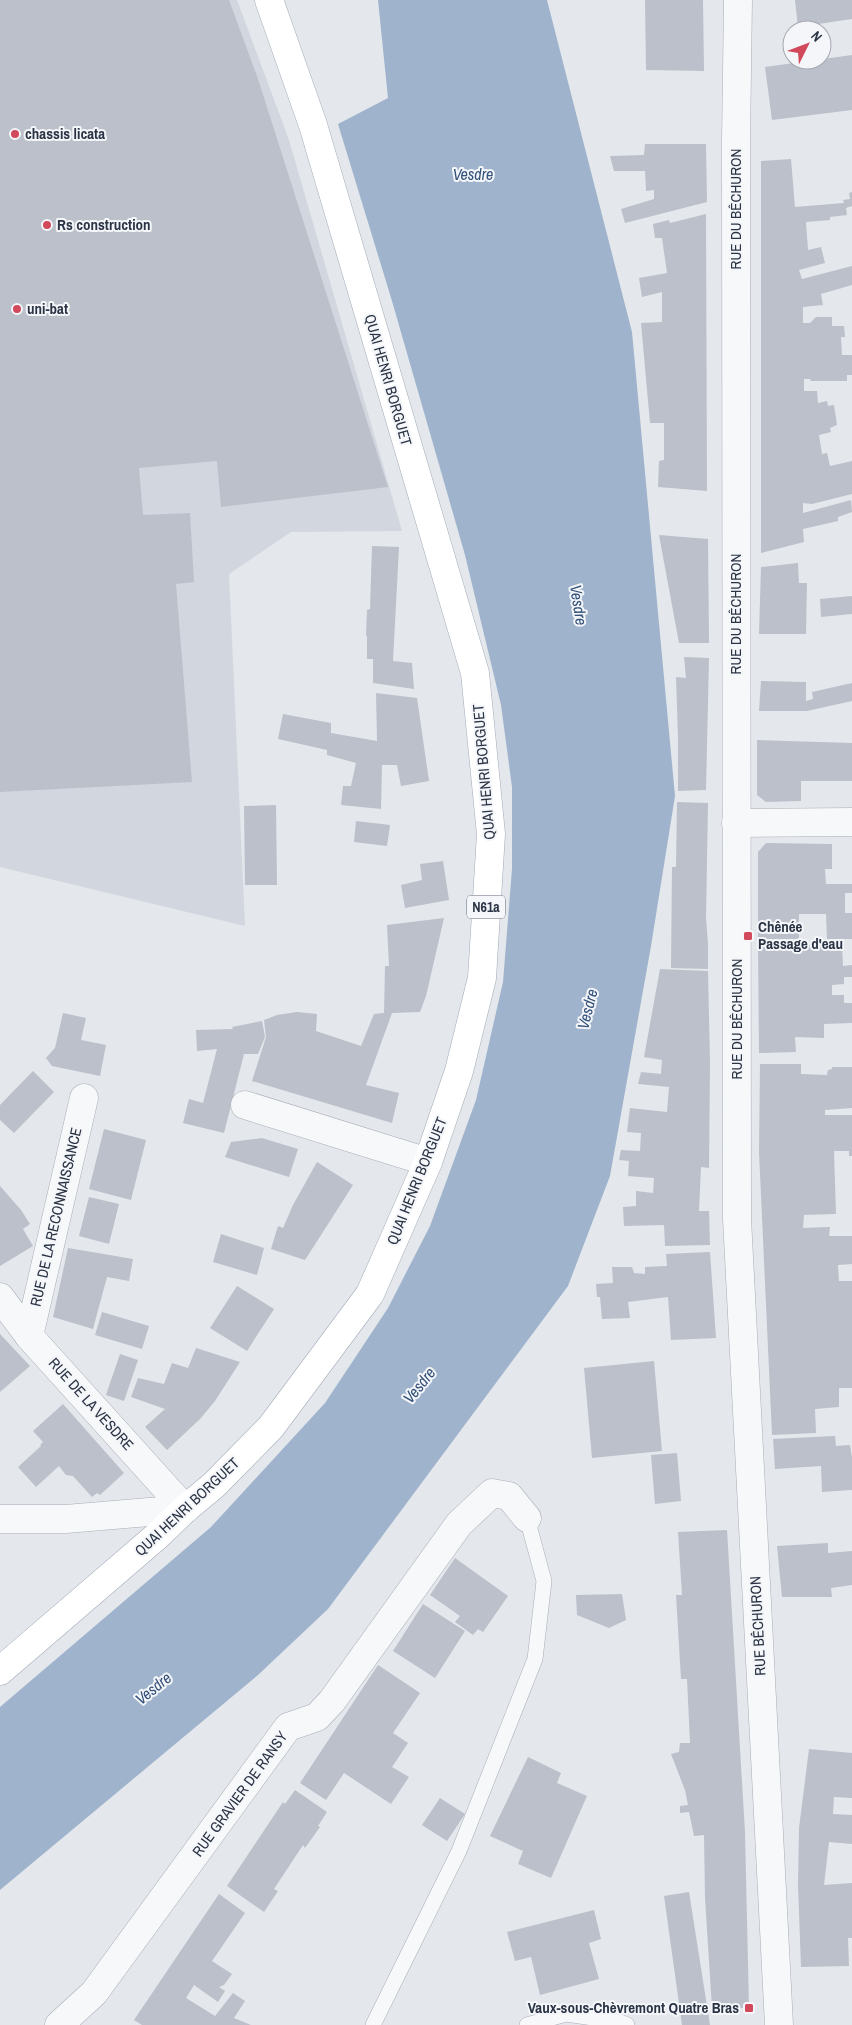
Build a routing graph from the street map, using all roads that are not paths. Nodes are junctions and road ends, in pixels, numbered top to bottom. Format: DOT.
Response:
graph roads {
  1 [pos="269,0"];
  2 [pos="738,0"];
  3 [pos="852,822"];
  4 [pos="736,823"];
  5 [pos="84,1098"];
  6 [pos="245,1105"];
  7 [pos="428,1162"];
  8 [pos="737,1227"];
  9 [pos="0,1296"];
  10 [pos="29,1336"];
  11 [pos="185,1509"];
  12 [pos="0,1518"];
  13 [pos="527,1518"];
  14 [pos="0,1671"];
  15 [pos="59,2025"];
  16 [pos="374,2025"];
  17 [pos="528,2025"];
  18 [pos="627,2025"];
  19 [pos="779,2025"];
  1 -- 7 [label="main road, QUAI HENRI BORGUET / N61a"];
  2 -- 4 [label="street, RUE DU BÊCHURON"];
  3 -- 4 [label="street"];
  4 -- 8 [label="street, RUE DU BÊCHURON"];
  5 -- 10 [label="street, RUE DE LA RECONNAISSANCE"];
  6 -- 7 [label="street"];
  7 -- 11 [label="main road, QUAI HENRI BORGUET / N61a"];
  8 -- 19 [label="street, RUE BÊCHURON"];
  9 -- 10 [label="street, RUE DE LA VESDRE"];
  10 -- 11 [label="street, RUE DE LA VESDRE"];
  11 -- 12 [label="street"];
  11 -- 14 [label="main road, QUAI HENRI BORGUET / N61a"];
  13 -- 15 [label="street, RUE GRAVIER DE RANSY"];
  13 -- 16 [label="lane"];
  17 -- 18 [label="lane"];
}
